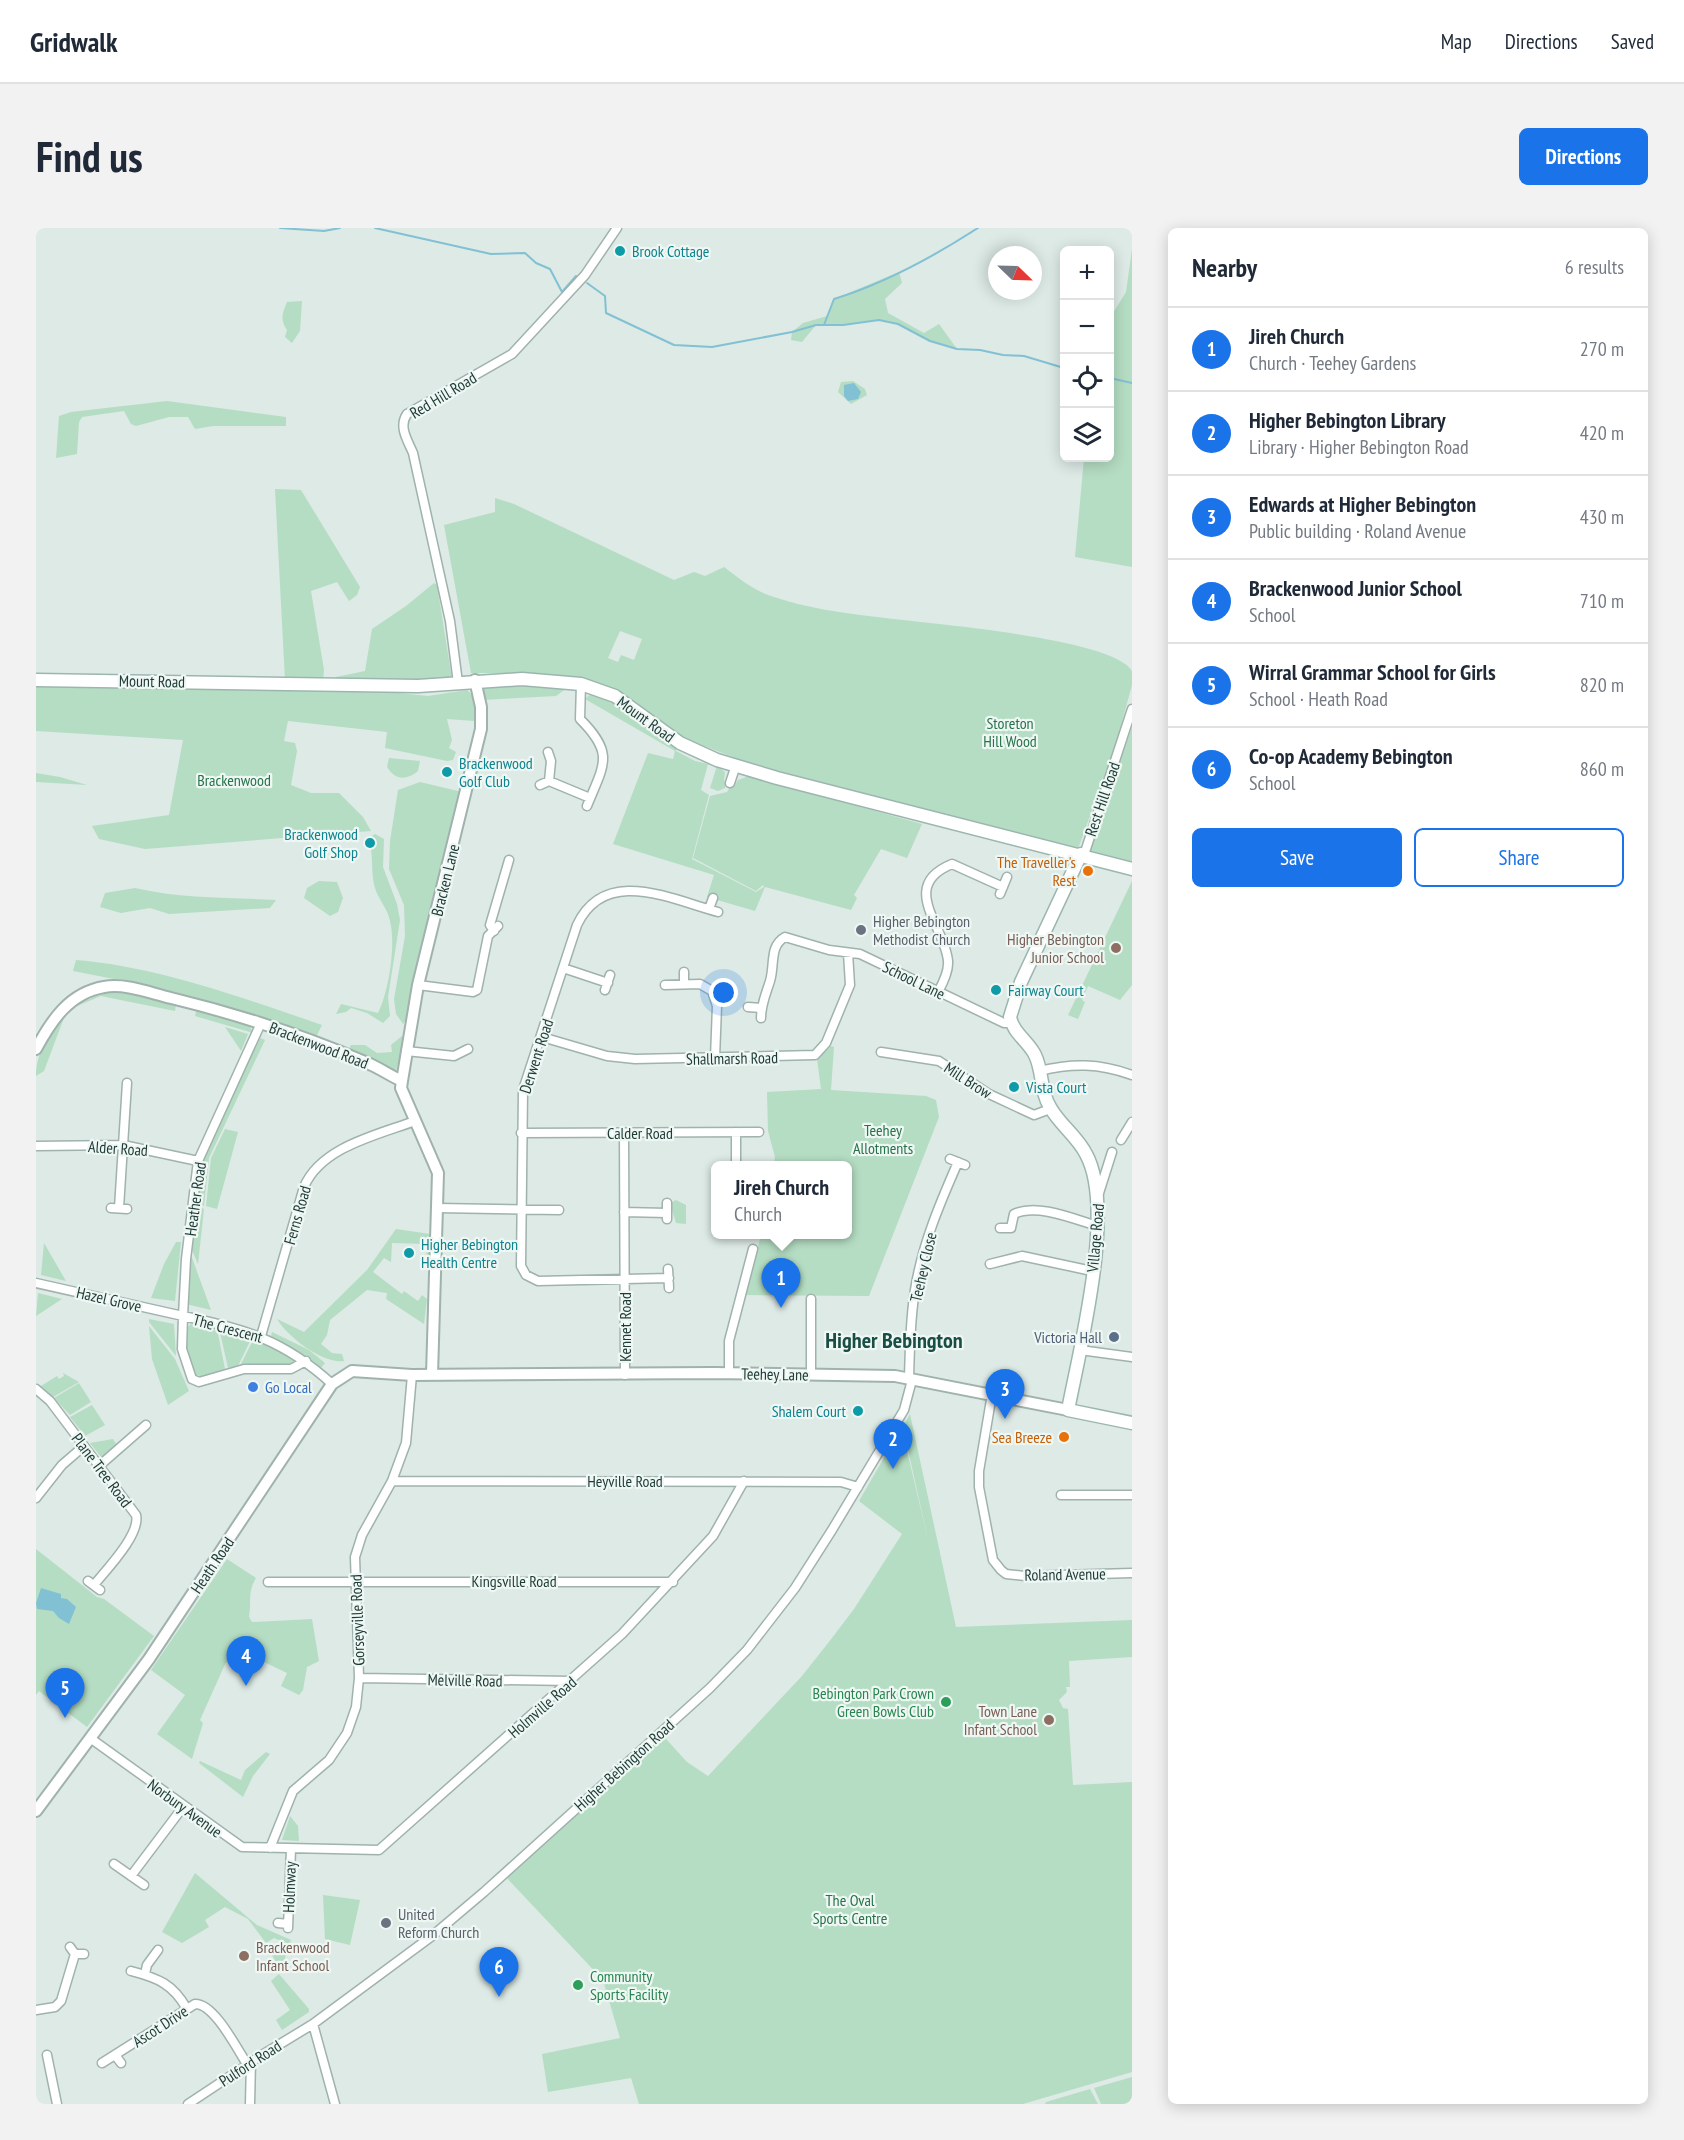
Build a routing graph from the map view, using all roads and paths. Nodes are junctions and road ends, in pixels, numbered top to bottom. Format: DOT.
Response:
graph roads {
  1 [pos="617,228"];
  2 [pos="36,680"];
  3 [pos="475,680"];
  4 [pos="458,683"];
  5 [pos="581,684"];
  6 [pos="1132,709"];
  7 [pos="552,755"];
  8 [pos="736,765"];
  9 [pos="549,781"];
  10 [pos="730,783"];
  11 [pos="540,785"];
  12 [pos="1081,857"];
  13 [pos="509,860"];
  14 [pos="1132,869"];
  15 [pos="1007,877"];
  16 [pos="713,898"];
  17 [pos="848,953"];
  18 [pos="563,968"];
  19 [pos="684,972"];
  20 [pos="608,983"];
  21 [pos="684,984"];
  22 [pos="418,985"];
  23 [pos="665,985"];
  24 [pos="938,992"];
  25 [pos="748,1007"];
  26 [pos="761,1008"];
  27 [pos="761,1018"];
  28 [pos="261,1023"];
  29 [pos="1011,1023"];
  30 [pos="542,1037"];
  31 [pos="36,1049"];
  32 [pos="468,1049"];
  33 [pos="406,1051"];
  34 [pos="881,1052"];
  35 [pos="715,1058"];
  36 [pos="1039,1071"];
  37 [pos="1132,1075"];
  38 [pos="402,1080"];
  39 [pos="126,1083"];
  40 [pos="1050,1109"];
  41 [pos="415,1121"];
  42 [pos="1132,1122"];
  43 [pos="736,1132"];
  44 [pos="759,1132"];
  45 [pos="522,1133"];
  46 [pos="624,1133"];
  47 [pos="1121,1140"];
  48 [pos="123,1145"];
  49 [pos="36,1146"];
  50 [pos="1112,1152"];
  51 [pos="198,1161"];
  52 [pos="735,1161"];
  53 [pos="958,1162"];
  54 [pos="1099,1193"];
  55 [pos="667,1203"];
  56 [pos="119,1208"];
  57 [pos="437,1208"];
  58 [pos="520,1209"];
  59 [pos="559,1210"];
  60 [pos="624,1212"];
  61 [pos="1097,1226"];
  62 [pos="1000,1228"];
  63 [pos="753,1249"];
  64 [pos="990,1264"];
  65 [pos="1092,1271"];
  66 [pos="625,1279"];
  67 [pos="36,1283"];
  68 [pos="669,1288"];
  69 [pos="811,1299"];
  70 [pos="183,1316"];
  71 [pos="261,1336"];
  72 [pos="1080,1350"];
  73 [pos="1132,1357"];
  74 [pos="306,1361"];
  75 [pos="729,1373"];
  76 [pos="812,1374"];
  77 [pos="412,1375"];
  78 [pos="432,1375"];
  79 [pos="625,1375"];
  80 [pos="911,1379"];
  81 [pos="332,1383"];
  82 [pos="36,1389"];
  83 [pos="992,1394"];
  84 [pos="1068,1410"];
  85 [pos="1132,1423"];
  86 [pos="146,1425"];
  87 [pos="84,1446"];
  88 [pos="99,1466"];
  89 [pos="392,1481"];
  90 [pos="744,1481"];
  91 [pos="858,1487"];
  92 [pos="1132,1495"];
  93 [pos="1061,1496"];
  94 [pos="36,1498"];
  95 [pos="1132,1573"];
  96 [pos="355,1581"];
  97 [pos="268,1582"];
  98 [pos="673,1582"];
  99 [pos="94,1586"];
  100 [pos="359,1678"];
  101 [pos="571,1681"];
  102 [pos="90,1738"];
  103 [pos="183,1806"];
  104 [pos="36,1811"];
  105 [pos="270,1848"];
  106 [pos="291,1850"];
  107 [pos="114,1864"];
  108 [pos="131,1876"];
  109 [pos="144,1885"];
  110 [pos="278,1923"];
  111 [pos="76,1952"];
  112 [pos="153,1952"];
  113 [pos="131,1971"];
  114 [pos="145,1974"];
  115 [pos="187,2009"];
  116 [pos="36,2010"];
  117 [pos="314,2024"];
  118 [pos="46,2055"];
  119 [pos="115,2055"];
  120 [pos="102,2063"];
  121 [pos="121,2063"];
  122 [pos="249,2063"];
  123 [pos="57,2104"];
  124 [pos="188,2104"];
  125 [pos="250,2104"];
  126 [pos="335,2104"];
  1 -- 4 [label="street, Red Hill Road"];
  2 -- 4 [label="main road, Mount Road"];
  3 -- 4 [label="main road, Mount Road"];
  3 -- 5 [label="main road, Mount Road"];
  3 -- 22 [label="street, Bracken Lane"];
  5 -- 8 [label="main road, Mount Road"];
  5 -- 9 [label="street"];
  6 -- 12 [label="street, Rest Hill Road"];
  7 -- 9 [label="street"];
  8 -- 10 [label="street"];
  8 -- 12 [label="main road, Mount Road"];
  9 -- 11 [label="street"];
  12 -- 14 [label="main road, Mount Road"];
  12 -- 29 [label="main road"];
  13 -- 22 [label="street"];
  15 -- 24 [label="street"];
  16 -- 18 [label="street, Derwent Road"];
  17 -- 24 [label="street, School Lane"];
  17 -- 26 [label="street, School Lane"];
  17 -- 35 [label="street, Shallmarsh Road"];
  18 -- 20 [label="street"];
  18 -- 30 [label="street, Derwent Road"];
  19 -- 21 [label="street"];
  21 -- 23 [label="street"];
  21 -- 35 [label="street"];
  22 -- 33 [label="street, Bracken Lane"];
  24 -- 29 [label="street, School Lane"];
  25 -- 26 [label="street"];
  26 -- 27 [label="street, School Lane"];
  28 -- 31 [label="street, Brackenwood Road"];
  28 -- 38 [label="street, Brackenwood Road"];
  28 -- 51 [label="street, Heather Road"];
  29 -- 36 [label="main road, Village Road"];
  30 -- 35 [label="street, Shallmarsh Road"];
  30 -- 45 [label="street, Derwent Road"];
  32 -- 33 [label="street"];
  33 -- 38 [label="street, Bracken Lane"];
  34 -- 40 [label="street, Mill Brow"];
  36 -- 37 [label="street"];
  36 -- 40 [label="main road, Village Road"];
  38 -- 41 [label="street"];
  39 -- 48 [label="street"];
  40 -- 54 [label="main road, Village Road"];
  41 -- 57 [label="street"];
  41 -- 71 [label="street, Ferns Road"];
  42 -- 47 [label="street"];
  43 -- 44 [label="street, Calder Road"];
  43 -- 46 [label="street, Calder Road"];
  43 -- 52 [label="street"];
  45 -- 46 [label="street, Calder Road"];
  45 -- 58 [label="street, Derwent Road"];
  46 -- 60 [label="street, Kennet Road"];
  48 -- 49 [label="street, Alder Road"];
  48 -- 51 [label="street, Alder Road"];
  48 -- 56 [label="street"];
  50 -- 54 [label="street"];
  51 -- 70 [label="street, Heather Road"];
  53 -- 80 [label="street, Teehey Close"];
  54 -- 61 [label="main road, Village Road"];
  55 -- 60 [label="street"];
  57 -- 58 [label="street"];
  57 -- 78 [label="street"];
  58 -- 59 [label="street"];
  58 -- 66 [label="street, Derwent Road"];
  60 -- 66 [label="street, Kennet Road"];
  61 -- 62 [label="street"];
  61 -- 65 [label="main road, Village Road"];
  63 -- 75 [label="street"];
  64 -- 65 [label="street"];
  65 -- 72 [label="main road, Village Road"];
  66 -- 68 [label="street, Kennet Road"];
  66 -- 79 [label="street, Kennet Road"];
  67 -- 70 [label="street, Hazel Grove"];
  69 -- 76 [label="street"];
  70 -- 71 [label="street, The Crescent"];
  70 -- 74 [label="street, The Crescent"];
  71 -- 74 [label="street, The Crescent"];
  72 -- 73 [label="street"];
  72 -- 84 [label="main road, Village Road"];
  74 -- 81 [label="street, The Crescent"];
  75 -- 76 [label="street, Teehey Lane"];
  75 -- 79 [label="street, Teehey Lane"];
  76 -- 80 [label="street, Teehey Lane"];
  77 -- 78 [label="street, Teehey Lane"];
  77 -- 81 [label="street"];
  77 -- 89 [label="street, Gorseyville Road"];
  78 -- 79 [label="street, Teehey Lane"];
  80 -- 83 [label="street, Teehey Lane"];
  80 -- 91 [label="street, Higher Bebington Road"];
  81 -- 102 [label="street, Heath Road"];
  82 -- 87 [label="street, Plane Tree Road"];
  83 -- 84 [label="street, Teehey Lane"];
  83 -- 95 [label="street, Roland Avenue"];
  84 -- 85 [label="main road, Teehey Lane"];
  86 -- 88 [label="street"];
  87 -- 88 [label="street, Plane Tree Road"];
  87 -- 94 [label="street"];
  88 -- 99 [label="street, Plane Tree Road"];
  89 -- 90 [label="street, Heyville Road"];
  89 -- 96 [label="street, Gorseyville Road"];
  90 -- 91 [label="street, Heyville Road"];
  90 -- 98 [label="street, Holmville Road"];
  91 -- 117 [label="street, Higher Bebington Road"];
  92 -- 93 [label="street"];
  96 -- 97 [label="street, Kingsville Road"];
  96 -- 98 [label="street, Kingsville Road"];
  96 -- 100 [label="street, Gorseyville Road"];
  98 -- 101 [label="street, Holmville Road"];
  100 -- 101 [label="street, Melville Road"];
  100 -- 105 [label="street, Gorseyville Road"];
  101 -- 106 [label="street, Holmville Road"];
  102 -- 103 [label="street, Norbury Avenue"];
  102 -- 104 [label="street, Heath Road"];
  103 -- 105 [label="street, Norbury Avenue"];
  103 -- 108 [label="street"];
  105 -- 106 [label="street, Norbury Avenue"];
  106 -- 110 [label="street, Holmway"];
  107 -- 108 [label="street"];
  108 -- 109 [label="street"];
  111 -- 116 [label="street"];
  112 -- 114 [label="street"];
  113 -- 114 [label="street"];
  114 -- 115 [label="street"];
  115 -- 119 [label="street, Ascot Drive"];
  115 -- 122 [label="street, Ascot Drive"];
  117 -- 122 [label="street, Pulford Road"];
  117 -- 126 [label="street"];
  118 -- 123 [label="street"];
  119 -- 120 [label="street, Ascot Drive"];
  119 -- 121 [label="street, Ascot Drive"];
  122 -- 124 [label="street, Pulford Road"];
  122 -- 125 [label="street"];
}
